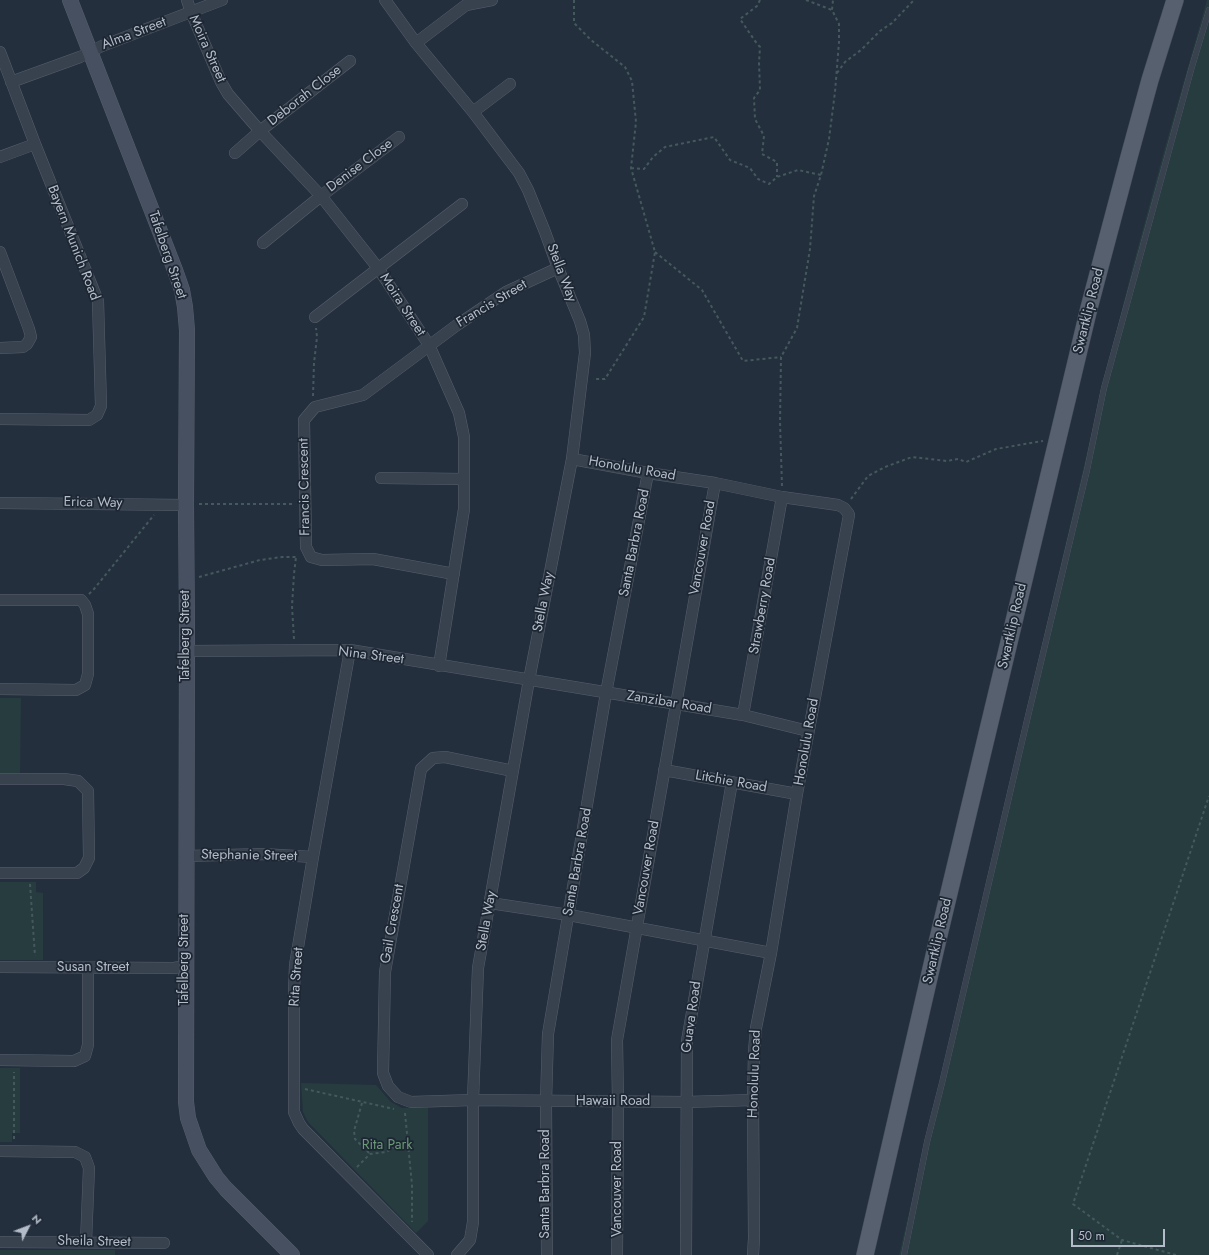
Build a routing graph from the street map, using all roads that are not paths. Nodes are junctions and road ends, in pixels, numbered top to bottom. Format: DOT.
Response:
graph roads {
  1 [pos="70,0"];
  2 [pos="187,0"];
  3 [pos="222,0"];
  4 [pos="385,0"];
  5 [pos="492,0"];
  6 [pos="1175,0"];
  7 [pos="1209,10"];
  8 [pos="191,12"];
  9 [pos="416,43"];
  10 [pos="0,52"];
  11 [pos="91,52"];
  12 [pos="350,61"];
  13 [pos="11,82"];
  14 [pos="510,84"];
  15 [pos="473,112"];
  16 [pos="260,131"];
  17 [pos="399,137"];
  18 [pos="35,144"];
  19 [pos="235,153"];
  20 [pos="0,157"];
  21 [pos="321,196"];
  22 [pos="462,204"];
  23 [pos="262,243"];
  24 [pos="0,252"];
  25 [pos="378,268"];
  26 [pos="558,268"];
  27 [pos="315,317"];
  28 [pos="429,346"];
  29 [pos="0,348"];
  30 [pos="0,419"];
  31 [pos="572,459"];
  32 [pos="648,473"];
  33 [pos="381,478"];
  34 [pos="464,479"];
  35 [pos="715,483"];
  36 [pos="782,497"];
  37 [pos="0,503"];
  38 [pos="191,504"];
  39 [pos="454,574"];
  40 [pos="0,600"];
  41 [pos="350,650"];
  42 [pos="187,651"];
  43 [pos="439,666"];
  44 [pos="529,680"];
  45 [pos="0,689"];
  46 [pos="606,693"];
  47 [pos="676,704"];
  48 [pos="743,715"];
  49 [pos="808,731"];
  50 [pos="664,770"];
  51 [pos="513,771"];
  52 [pos="0,779"];
  53 [pos="732,782"];
  54 [pos="797,794"];
  55 [pos="186,856"];
  56 [pos="313,858"];
  57 [pos="0,873"];
  58 [pos="490,903"];
  59 [pos="569,915"];
  60 [pos="636,928"];
  61 [pos="704,941"];
  62 [pos="771,953"];
  63 [pos="185,966"];
  64 [pos="0,967"];
  65 [pos="88,968"];
  66 [pos="0,1060"];
  67 [pos="473,1100"];
  68 [pos="753,1100"];
  69 [pos="546,1102"];
  70 [pos="618,1102"];
  71 [pos="686,1102"];
  72 [pos="0,1151"];
  73 [pos="0,1242"];
  74 [pos="86,1242"];
  75 [pos="164,1243"];
  76 [pos="292,1255"];
  77 [pos="428,1255"];
  78 [pos="457,1255"];
  79 [pos="547,1255"];
  80 [pos="617,1255"];
  81 [pos="686,1255"];
  82 [pos="753,1255"];
  83 [pos="865,1255"];
  84 [pos="904,1255"];
  1 -- 11 [label="street, Tafelberg Street"];
  2 -- 8 [label="street, Moira Street"];
  3 -- 8 [label="street, Alma Street"];
  4 -- 9 [label="street, Stella Way"];
  5 -- 9 [label="street"];
  6 -- 83 [label="main road, Swartklip Road"];
  7 -- 84 [label="lane"];
  8 -- 11 [label="street, Alma Street"];
  8 -- 16 [label="street, Moira Street"];
  9 -- 15 [label="street, Stella Way"];
  10 -- 13 [label="street, Bayern Munich Road"];
  11 -- 13 [label="street, Alma Street"];
  11 -- 38 [label="street, Tafelberg Street"];
  12 -- 16 [label="street, Deborah Close"];
  13 -- 18 [label="street, Bayern Munich Road"];
  14 -- 15 [label="street"];
  15 -- 26 [label="street, Stella Way"];
  16 -- 19 [label="street, Deborah Close"];
  16 -- 21 [label="street, Moira Street"];
  17 -- 21 [label="street, Denise Close"];
  18 -- 20 [label="street"];
  18 -- 30 [label="street, Bayern Munich Road"];
  21 -- 23 [label="street, Denise Close"];
  21 -- 25 [label="street, Moira Street"];
  22 -- 25 [label="street"];
  24 -- 29 [label="street"];
  25 -- 27 [label="street"];
  25 -- 28 [label="street, Moira Street"];
  26 -- 28 [label="street, Francis Street"];
  26 -- 31 [label="street, Stella Way"];
  28 -- 34 [label="street, Moira Street"];
  28 -- 39 [label="street, Francis Crescent"];
  31 -- 32 [label="street, Honolulu Road"];
  31 -- 44 [label="street, Stella Way"];
  32 -- 35 [label="street, Honolulu Road"];
  32 -- 46 [label="street, Santa Barbra Road"];
  33 -- 34 [label="street"];
  34 -- 39 [label="street, Moira Street"];
  35 -- 36 [label="street, Honolulu Road"];
  35 -- 47 [label="street, Vancouver Road"];
  36 -- 48 [label="street, Strawberry Road"];
  36 -- 49 [label="street, Honolulu Road"];
  37 -- 38 [label="street, Erica Way"];
  38 -- 42 [label="street, Tafelberg Street"];
  39 -- 43 [label="street, Moira Street"];
  40 -- 45 [label="street"];
  41 -- 42 [label="street, Nina Street"];
  41 -- 43 [label="street, Nina Street"];
  41 -- 56 [label="street, Rita Street"];
  42 -- 55 [label="street, Tafelberg Street"];
  43 -- 44 [label="street, Nina Street"];
  44 -- 46 [label="street, Zanzibar Road"];
  44 -- 51 [label="street, Stella Way"];
  46 -- 47 [label="street, Zanzibar Road"];
  46 -- 59 [label="street, Santa Barbra Road"];
  47 -- 48 [label="street, Zanzibar Road"];
  47 -- 50 [label="street, Vancouver Road"];
  48 -- 49 [label="street, Zanzibar Road"];
  49 -- 54 [label="street, Honolulu Road"];
  50 -- 53 [label="street, Litchie Road"];
  50 -- 60 [label="street, Vancouver Road"];
  51 -- 58 [label="street, Stella Way"];
  51 -- 67 [label="street, Gail Crescent"];
  52 -- 57 [label="street"];
  53 -- 54 [label="street, Litchie Road"];
  53 -- 61 [label="street, Guava Road"];
  54 -- 62 [label="street, Honolulu Road"];
  55 -- 56 [label="street, Stephanie Street"];
  55 -- 63 [label="street, Tafelberg Street"];
  56 -- 77 [label="street, Rita Street"];
  58 -- 59 [label="street"];
  58 -- 67 [label="street, Stella Way"];
  59 -- 60 [label="street"];
  59 -- 69 [label="street, Santa Barbra Road"];
  60 -- 61 [label="street"];
  60 -- 70 [label="street, Vancouver Road"];
  61 -- 62 [label="street"];
  61 -- 71 [label="street, Guava Road"];
  62 -- 68 [label="street, Honolulu Road"];
  63 -- 65 [label="street, Susan Street"];
  63 -- 76 [label="street, Tafelberg Street"];
  64 -- 65 [label="street, Susan Street"];
  65 -- 66 [label="street"];
  67 -- 69 [label="street, Hawaii Road"];
  67 -- 78 [label="street, Stella Way"];
  68 -- 71 [label="street, Hawaii Road"];
  68 -- 82 [label="street, Honolulu Road"];
  69 -- 70 [label="street, Hawaii Road"];
  69 -- 79 [label="street, Santa Barbra Road"];
  70 -- 71 [label="street, Hawaii Road"];
  70 -- 80 [label="street, Vancouver Road"];
  71 -- 81 [label="street, Guava Road"];
  72 -- 74 [label="street"];
  73 -- 74 [label="street, Sheila Street"];
  74 -- 75 [label="street, Sheila Street"];
}
